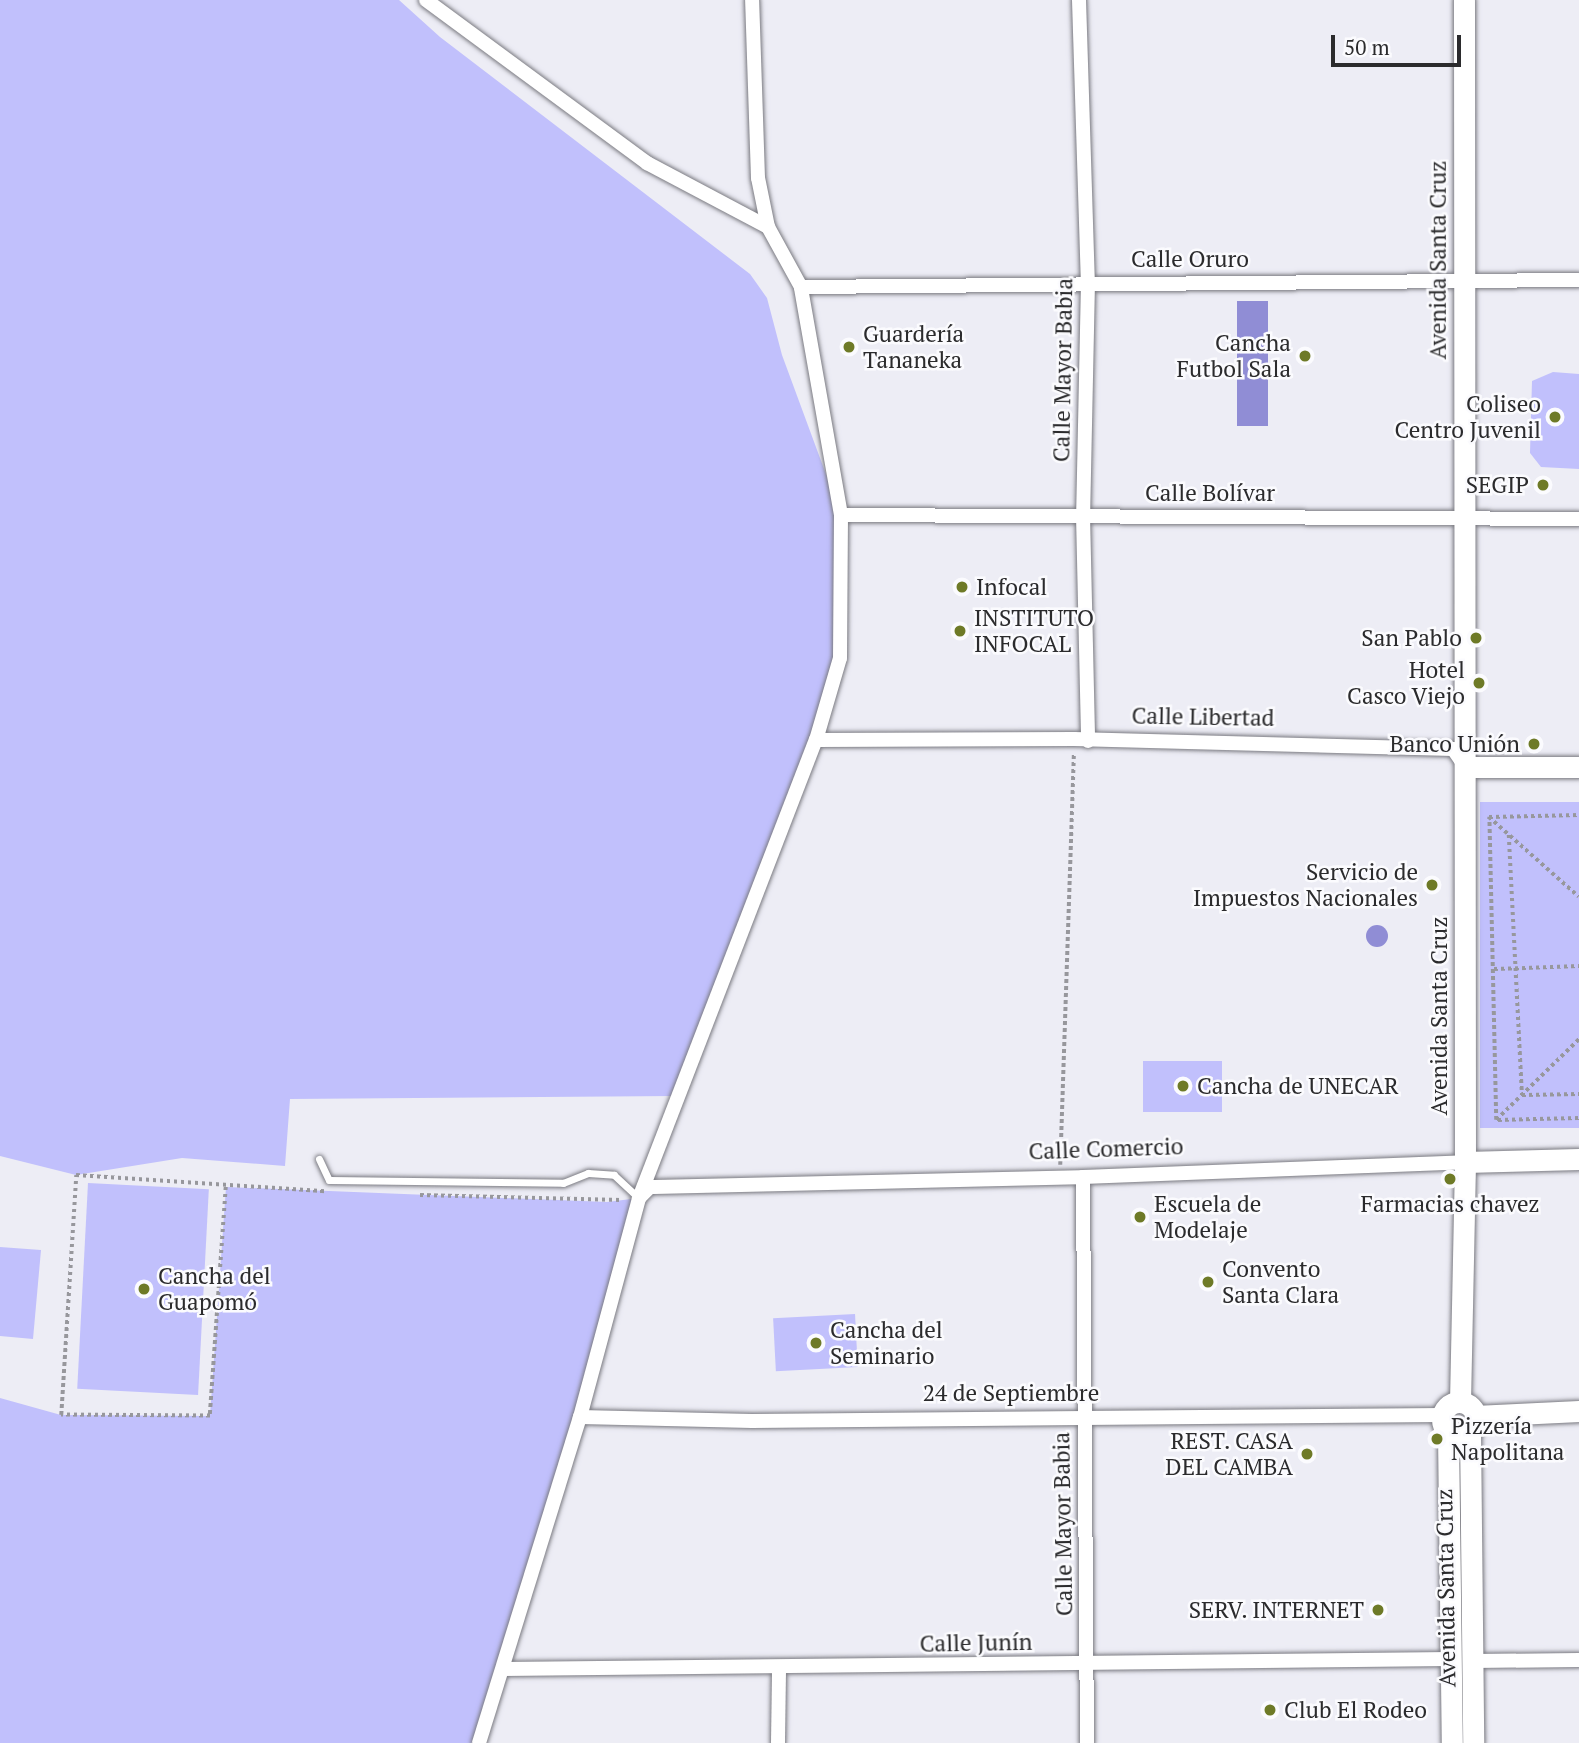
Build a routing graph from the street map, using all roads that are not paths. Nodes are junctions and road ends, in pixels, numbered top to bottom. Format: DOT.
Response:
graph roads {
  1 [pos="426,0"];
  2 [pos="752,0"];
  3 [pos="1079,0"];
  4 [pos="1464,0"];
  5 [pos="768,227"];
  6 [pos="1464,280"];
  7 [pos="1579,280"];
  8 [pos="1088,282"];
  9 [pos="800,286"];
  10 [pos="841,515"];
  11 [pos="1083,515"];
  12 [pos="1464,518"];
  13 [pos="1579,519"];
  14 [pos="816,740"];
  15 [pos="1081,740"];
  16 [pos="1466,767"];
  17 [pos="1579,767"];
  18 [pos="319,1159"];
  19 [pos="1579,1159"];
  20 [pos="1465,1161"];
  21 [pos="1083,1177"];
  22 [pos="639,1198"];
  23 [pos="1579,1411"];
  24 [pos="580,1417"];
  25 [pos="1469,1417"];
  26 [pos="1084,1418"];
  27 [pos="1445,1424"];
  28 [pos="1450,1660"];
  29 [pos="1579,1660"];
  30 [pos="1472,1661"];
  31 [pos="1088,1663"];
  32 [pos="503,1669"];
  33 [pos="779,1669"];
  34 [pos="479,1743"];
  35 [pos="778,1743"];
  36 [pos="1087,1743"];
  37 [pos="1451,1743"];
  38 [pos="1473,1743"];
  1 -- 5 [label="street"];
  2 -- 5 [label="street"];
  3 -- 8 [label="street, Calle Mayor Babia"];
  4 -- 6 [label="main road, Avenida Santa Cruz"];
  5 -- 9 [label="street"];
  6 -- 7 [label="street, Calle Oruro"];
  6 -- 8 [label="street, Calle Oruro"];
  6 -- 12 [label="main road, Avenida Santa Cruz"];
  8 -- 9 [label="street, Calle Oruro"];
  8 -- 11 [label="street, Calle Mayor Babia"];
  9 -- 10 [label="street"];
  10 -- 11 [label="street, Calle Bolívar"];
  10 -- 14 [label="street"];
  11 -- 12 [label="street, Calle Bolívar"];
  11 -- 15 [label="street, Calle Mayor Babia"];
  12 -- 13 [label="street, Calle Bolívar"];
  12 -- 16 [label="main road, Avenida Santa Cruz"];
  14 -- 15 [label="street, Calle Libertad"];
  14 -- 22 [label="street"];
  15 -- 16 [label="street, Calle Libertad"];
  16 -- 17 [label="main road"];
  16 -- 20 [label="main road, Avenida Santa Cruz"];
  18 -- 22 [label="lane"];
  19 -- 20 [label="main road, Calle Comercio"];
  20 -- 21 [label="street, Calle Comercio"];
  20 -- 25 [label="main road, Avenida Santa Cruz"];
  21 -- 22 [label="street, Calle Comercio"];
  21 -- 26 [label="street, Calle Mayor Babia"];
  22 -- 24 [label="street"];
  23 -- 25 [label="main road"];
  24 -- 26 [label="street, 24 de Septiembre"];
  24 -- 32 [label="street"];
  25 -- 27 [label="main road"];
  25 -- 27 [label="main road"];
  25 -- 30 [label="main road, Avenida Santa Cruz"];
  26 -- 27 [label="street, 24 de Septiembre"];
  26 -- 31 [label="street, Calle Mayor Babia"];
  27 -- 28 [label="main road, Avenida Santa Cruz"];
  28 -- 31 [label="street, Calle Junín"];
  28 -- 37 [label="main road, Avenida Santa Cruz"];
  29 -- 30 [label="street"];
  30 -- 38 [label="main road, Avenida Santa Cruz"];
  31 -- 33 [label="street, Calle Junín"];
  31 -- 36 [label="street, Calle Mayor Babia"];
  32 -- 33 [label="street, Calle Junín"];
  32 -- 34 [label="street"];
  33 -- 35 [label="street"];
}
